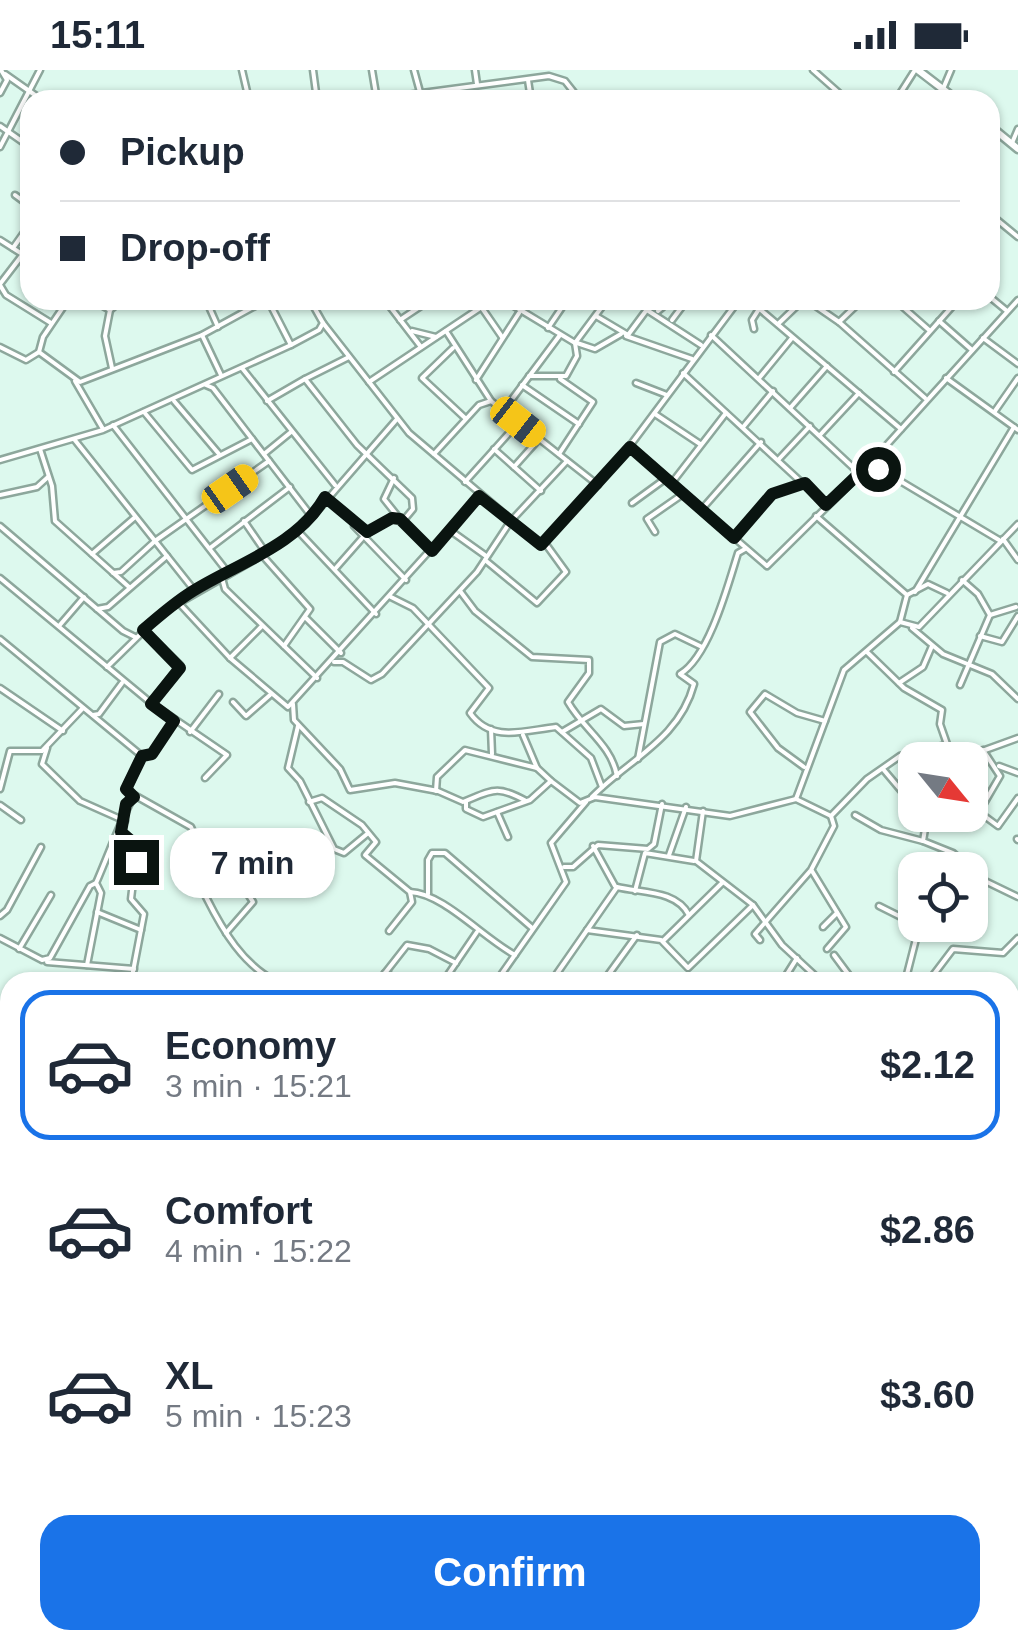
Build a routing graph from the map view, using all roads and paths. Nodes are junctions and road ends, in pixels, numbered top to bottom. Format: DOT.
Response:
graph roads {
  1 [pos="475,70"];
  2 [pos="814,70"];
  3 [pos="917,70"];
  4 [pos="951,70"];
  5 [pos="3,72"];
  6 [pos="528,80"];
  7 [pos="477,84"];
  8 [pos="943,89"];
  9 [pos="27,90"];
  10 [pos="443,90"];
  11 [pos="530,90"];
  12 [pos="571,90"];
  13 [pos="837,90"];
  14 [pos="0,93"];
  15 [pos="20,109"];
  16 [pos="0,126"];
  17 [pos="1018,129"];
  18 [pos="8,130"];
  19 [pos="20,139"];
  20 [pos="0,146"];
  21 [pos="1015,147"];
  22 [pos="16,195"];
  23 [pos="20,198"];
  24 [pos="20,237"];
  25 [pos="0,240"];
  26 [pos="12,248"];
  27 [pos="20,252"];
  28 [pos="20,258"];
  29 [pos="0,284"];
  30 [pos="1018,300"];
  31 [pos="20,304"];
  32 [pos="1000,305"];
  33 [pos="30,310"];
  34 [pos="61,310"];
  35 [pos="110,310"];
  36 [pos="210,310"];
  37 [pos="245,310"];
  38 [pos="272,310"];
  39 [pos="316,310"];
  40 [pos="392,310"];
  41 [pos="414,310"];
  42 [pos="477,310"];
  43 [pos="483,310"];
  44 [pos="560,310"];
  45 [pos="600,310"];
  46 [pos="647,310"];
  47 [pos="658,310"];
  48 [pos="679,310"];
  49 [pos="731,310"];
  50 [pos="758,310"];
  51 [pos="760,310"];
  52 [pos="794,310"];
  53 [pos="820,310"];
  54 [pos="852,310"];
  55 [pos="908,310"];
  56 [pos="949,310"];
  57 [pos="520,311"];
  58 [pos="1007,311"];
  59 [pos="655,312"];
  60 [pos="596,316"];
  61 [pos="400,320"];
  62 [pos="671,321"];
  63 [pos="939,321"];
  64 [pos="323,322"];
  65 [pos="839,322"];
  66 [pos="51,323"];
  67 [pos="778,324"];
  68 [pos="218,327"];
  69 [pos="548,328"];
  70 [pos="754,329"];
  71 [pos="318,330"];
  72 [pos="329,330"];
  73 [pos="408,330"];
  74 [pos="446,331"];
  75 [pos="930,331"];
  76 [pos="202,335"];
  77 [pos="560,335"];
  78 [pos="627,335"];
  79 [pos="711,335"];
  80 [pos="438,336"];
  81 [pos="502,337"];
  82 [pos="448,338"];
  83 [pos="792,338"];
  84 [pos="984,338"];
  85 [pos="576,343"];
  86 [pos="291,345"];
  87 [pos="701,345"];
  88 [pos="0,347"];
  89 [pos="421,347"];
  90 [pos="453,348"];
  91 [pos="972,350"];
  92 [pos="39,352"];
  93 [pos="349,357"];
  94 [pos="692,359"];
  95 [pos="112,362"];
  96 [pos="1018,364"];
  97 [pos="120,366"];
  98 [pos="827,366"];
  99 [pos="242,367"];
  100 [pos="112,369"];
  101 [pos="894,372"];
  102 [pos="683,373"];
  103 [pos="220,375"];
  104 [pos="475,376"];
  105 [pos="529,376"];
  106 [pos="760,377"];
  107 [pos="946,378"];
  108 [pos="1018,378"];
  109 [pos="305,379"];
  110 [pos="560,379"];
  111 [pos="369,382"];
  112 [pos="79,383"];
  113 [pos="636,383"];
  114 [pos="203,384"];
  115 [pos="522,385"];
  116 [pos="774,391"];
  117 [pos="859,392"];
  118 [pos="667,395"];
  119 [pos="927,399"];
  120 [pos="173,400"];
  121 [pos="267,401"];
  122 [pos="492,401"];
  123 [pos="791,408"];
  124 [pos="503,411"];
  125 [pos="144,412"];
  126 [pos="728,412"];
  127 [pos="994,412"];
  128 [pos="653,414"];
  129 [pos="465,418"];
  130 [pos="397,419"];
  131 [pos="518,422"];
  132 [pos="579,424"];
  133 [pos="113,425"];
  134 [pos="744,426"];
  135 [pos="810,426"];
  136 [pos="1016,428"];
  137 [pos="901,429"];
  138 [pos="103,430"];
  139 [pos="291,432"];
  140 [pos="820,435"];
  141 [pos="74,439"];
  142 [pos="252,439"];
  143 [pos="540,439"];
  144 [pos="761,442"];
  145 [pos="700,444"];
  146 [pos="630,447"];
  147 [pos="436,448"];
  148 [pos="40,449"];
  149 [pos="428,449"];
  150 [pos="494,449"];
  151 [pos="366,453"];
  152 [pos="219,454"];
  153 [pos="264,454"];
  154 [pos="559,454"];
  155 [pos="434,455"];
  156 [pos="779,458"];
  157 [pos="0,460"];
  158 [pos="269,461"];
  159 [pos="567,461"];
  160 [pos="870,463"];
  161 [pos="514,467"];
  162 [pos="860,474"];
  163 [pos="48,477"];
  164 [pos="394,478"];
  165 [pos="665,479"];
  166 [pos="465,482"];
  167 [pos="805,483"];
  168 [pos="671,484"];
  169 [pos="335,485"];
  170 [pos="598,485"];
  171 [pos="290,488"];
  172 [pos="542,491"];
  173 [pos="683,494"];
  174 [pos="0,495"];
  175 [pos="479,496"];
  176 [pos="325,497"];
  177 [pos="632,502"];
  178 [pos="826,505"];
  179 [pos="702,508"];
  180 [pos="136,516"];
  181 [pos="312,516"];
  182 [pos="816,516"];
  183 [pos="961,516"];
  184 [pos="186,519"];
  185 [pos="401,520"];
  186 [pos="244,521"];
  187 [pos="510,522"];
  188 [pos="1018,524"];
  189 [pos="0,526"];
  190 [pos="296,529"];
  191 [pos="451,531"];
  192 [pos="655,532"];
  193 [pos="365,535"];
  194 [pos="734,538"];
  195 [pos="155,541"];
  196 [pos="545,544"];
  197 [pos="1001,544"];
  198 [pos="210,548"];
  199 [pos="745,548"];
  200 [pos="432,551"];
  201 [pos="92,554"];
  202 [pos="264,554"];
  203 [pos="167,556"];
  204 [pos="485,558"];
  205 [pos="1018,560"];
  206 [pos="335,569"];
  207 [pos="113,573"];
  208 [pos="230,574"];
  209 [pos="0,578"];
  210 [pos="222,578"];
  211 [pos="406,580"];
  212 [pos="962,580"];
  213 [pos="129,586"];
  214 [pos="194,590"];
  215 [pos="460,591"];
  216 [pos="915,592"];
  217 [pos="948,593"];
  218 [pos="907,595"];
  219 [pos="84,597"];
  220 [pos="391,597"];
  221 [pos="178,602"];
  222 [pos="1016,606"];
  223 [pos="98,609"];
  224 [pos="376,614"];
  225 [pos="990,615"];
  226 [pos="306,618"];
  227 [pos="1018,619"];
  228 [pos="900,622"];
  229 [pos="428,624"];
  230 [pos="59,626"];
  231 [pos="262,626"];
  232 [pos="912,628"];
  233 [pos="143,630"];
  234 [pos="980,636"];
  235 [pos="136,637"];
  236 [pos="0,639"];
  237 [pos="284,646"];
  238 [pos="932,646"];
  239 [pos="702,647"];
  240 [pos="866,652"];
  241 [pos="340,654"];
  242 [pos="230,658"];
  243 [pos="334,662"];
  244 [pos="343,662"];
  245 [pos="968,666"];
  246 [pos="107,667"];
  247 [pos="317,678"];
  248 [pos="124,681"];
  249 [pos="899,683"];
  250 [pos="960,685"];
  251 [pos="0,688"];
  252 [pos="219,694"];
  253 [pos="270,695"];
  254 [pos="1018,699"];
  255 [pos="233,702"];
  256 [pos="151,704"];
  257 [pos="293,704"];
  258 [pos="83,708"];
  259 [pos="97,716"];
  260 [pos="174,721"];
  261 [pos="826,721"];
  262 [pos="581,723"];
  263 [pos="646,723"];
  264 [pos="298,726"];
  265 [pos="491,729"];
  266 [pos="1018,730"];
  267 [pos="63,731"];
  268 [pos="190,732"];
  269 [pos="567,734"];
  270 [pos="523,736"];
  271 [pos="1011,738"];
  272 [pos="1018,738"];
  273 [pos="946,742"];
  274 [pos="48,743"];
  275 [pos="988,748"];
  276 [pos="492,754"];
  277 [pos="142,756"];
  278 [pos="988,756"];
  279 [pos="898,757"];
  280 [pos="638,759"];
  281 [pos="997,766"];
  282 [pos="804,767"];
  283 [pos="537,768"];
  284 [pos="882,768"];
  285 [pos="1018,773"];
  286 [pos="618,776"];
  287 [pos="205,778"];
  288 [pos="551,781"];
  289 [pos="602,787"];
  290 [pos="898,787"];
  291 [pos="0,789"];
  292 [pos="436,791"];
  293 [pos="134,797"];
  294 [pos="1018,798"];
  295 [pos="796,799"];
  296 [pos="589,800"];
  297 [pos="310,802"];
  298 [pos="466,802"];
  299 [pos="526,802"];
  300 [pos="662,804"];
  301 [pos="0,806"];
  302 [pos="686,808"];
  303 [pos="703,811"];
  304 [pos="497,812"];
  305 [pos="855,814"];
  306 [pos="831,816"];
  307 [pos="21,820"];
  308 [pos="124,821"];
  309 [pos="121,832"];
  310 [pos="368,832"];
  311 [pos="925,832"];
  312 [pos="508,837"];
  313 [pos="924,841"];
  314 [pos="654,844"];
  315 [pos="594,846"];
  316 [pos="41,848"];
  317 [pos="950,852"];
  318 [pos="667,856"];
  319 [pos="696,861"];
  320 [pos="564,867"];
  321 [pos="573,867"];
  322 [pos="811,870"];
  323 [pos="566,882"];
  324 [pos="988,882"];
  325 [pos="96,883"];
  326 [pos="722,883"];
  327 [pos="214,884"];
  328 [pos="616,888"];
  329 [pos="635,891"];
  330 [pos="410,892"];
  331 [pos="428,894"];
  332 [pos="51,895"];
  333 [pos="1018,897"];
  334 [pos="754,906"];
  335 [pos="878,906"];
  336 [pos="97,912"];
  337 [pos="837,913"];
  338 [pos="689,915"];
  339 [pos="0,916"];
  340 [pos="898,916"];
  341 [pos="766,921"];
  342 [pos="531,927"];
  343 [pos="823,927"];
  344 [pos="141,930"];
  345 [pos="588,930"];
  346 [pos="389,931"];
  347 [pos="477,932"];
  348 [pos="226,933"];
  349 [pos="637,936"];
  350 [pos="0,938"];
  351 [pos="1018,938"];
  352 [pos="760,940"];
  353 [pos="663,941"];
  354 [pos="915,942"];
  355 [pos="19,949"];
  356 [pos="827,949"];
  357 [pos="514,955"];
  358 [pos="834,955"];
  359 [pos="797,958"];
  360 [pos="44,960"];
  361 [pos="456,963"];
  362 [pos="86,965"];
  363 [pos="134,969"];
  364 [pos="133,972"];
  365 [pos="258,972"];
  366 [pos="386,972"];
  367 [pos="450,972"];
  368 [pos="503,972"];
  369 [pos="558,972"];
  370 [pos="610,972"];
  371 [pos="788,972"];
  372 [pos="812,972"];
  373 [pos="847,972"];
  374 [pos="908,972"];
  375 [pos="934,972"];
  1 -- 7 [label="street"];
  2 -- 13 [label="street"];
  3 -- 8 [label="main road"];
  4 -- 8 [label="street"];
  5 -- 9 [label="street"];
  5 -- 14 [label="street"];
  6 -- 7 [label="street"];
  6 -- 11 [label="street"];
  6 -- 12 [label="street"];
  7 -- 10 [label="street"];
  15 -- 18 [label="street"];
  16 -- 18 [label="street"];
  17 -- 21 [label="street"];
  18 -- 19 [label="street"];
  18 -- 20 [label="street"];
  22 -- 23 [label="street"];
  24 -- 26 [label="street"];
  25 -- 26 [label="street"];
  26 -- 27 [label="street"];
  28 -- 29 [label="street"];
  29 -- 31 [label="street"];
  30 -- 58 [label="street"];
  32 -- 58 [label="street"];
  33 -- 66 [label="street"];
  34 -- 66 [label="street"];
  35 -- 95 [label="street"];
  36 -- 68 [label="street"];
  37 -- 68 [label="street"];
  38 -- 86 [label="street"];
  39 -- 64 [label="street"];
  40 -- 61 [label="street"];
  41 -- 61 [label="street"];
  42 -- 74 [label="street"];
  43 -- 81 [label="street"];
  44 -- 69 [label="street"];
  45 -- 60 [label="street"];
  46 -- 59 [label="street"];
  46 -- 78 [label="street"];
  47 -- 59 [label="street"];
  48 -- 62 [label="street"];
  49 -- 79 [label="street"];
  50 -- 70 [label="street"];
  51 -- 67 [label="street"];
  52 -- 67 [label="street"];
  53 -- 65 [label="street"];
  54 -- 65 [label="street"];
  55 -- 75 [label="street"];
  56 -- 63 [label="street"];
  57 -- 69 [label="street"];
  57 -- 81 [label="street"];
  58 -- 84 [label="street"];
  59 -- 62 [label="street"];
  60 -- 78 [label="street"];
  60 -- 85 [label="street"];
  61 -- 73 [label="street"];
  62 -- 87 [label="street"];
  63 -- 75 [label="street"];
  63 -- 91 [label="street"];
  64 -- 71 [label="street"];
  64 -- 72 [label="street"];
  65 -- 101 [label="street"];
  66 -- 92 [label="street"];
  67 -- 83 [label="street"];
  68 -- 76 [label="street"];
  69 -- 77 [label="street"];
  71 -- 72 [label="street"];
  71 -- 86 [label="street"];
  72 -- 93 [label="street"];
  73 -- 80 [label="street"];
  73 -- 89 [label="street"];
  74 -- 80 [label="street"];
  74 -- 82 [label="street"];
  75 -- 101 [label="street"];
  76 -- 97 [label="street"];
  76 -- 103 [label="street"];
  77 -- 85 [label="street"];
  77 -- 105 [label="street"];
  78 -- 85 [label="street"];
  78 -- 94 [label="street"];
  79 -- 87 [label="street"];
  79 -- 106 [label="street"];
  80 -- 82 [label="street"];
  80 -- 89 [label="street"];
  81 -- 104 [label="street"];
  82 -- 90 [label="street"];
  83 -- 98 [label="street"];
  83 -- 106 [label="street"];
  84 -- 91 [label="street"];
  84 -- 96 [label="street"];
  85 -- 110 [label="street"];
  86 -- 99 [label="street"];
  87 -- 94 [label="street"];
  88 -- 92 [label="street"];
  89 -- 111 [label="street"];
  90 -- 104 [label="street"];
  90 -- 129 [label="street"];
  91 -- 107 [label="street"];
  92 -- 112 [label="street"];
  93 -- 109 [label="street"];
  93 -- 111 [label="street"];
  94 -- 102 [label="street"];
  95 -- 97 [label="street"];
  95 -- 100 [label="street"];
  97 -- 100 [label="street"];
  98 -- 117 [label="street"];
  98 -- 123 [label="street"];
  99 -- 103 [label="street"];
  99 -- 121 [label="street"];
  100 -- 112 [label="street"];
  101 -- 119 [label="street"];
  102 -- 118 [label="street"];
  102 -- 126 [label="street"];
  103 -- 114 [label="street"];
  104 -- 122 [label="street"];
  105 -- 110 [label="street"];
  105 -- 115 [label="street"];
  106 -- 116 [label="street"];
  107 -- 119 [label="street"];
  107 -- 127 [label="street"];
  108 -- 127 [label="street"];
  109 -- 121 [label="street"];
  109 -- 151 [label="street"];
  110 -- 132 [label="street"];
  111 -- 130 [label="street"];
  112 -- 138 [label="street"];
  113 -- 118 [label="street"];
  114 -- 120 [label="street"];
  114 -- 142 [label="street"];
  115 -- 124 [label="street"];
  115 -- 132 [label="street"];
  116 -- 123 [label="street"];
  116 -- 134 [label="street"];
  117 -- 137 [label="street"];
  117 -- 140 [label="street"];
  118 -- 128 [label="street"];
  119 -- 137 [label="street"];
  120 -- 125 [label="street"];
  120 -- 152 [label="street"];
  121 -- 139 [label="street"];
  122 -- 124 [label="street"];
  122 -- 129 [label="street"];
  123 -- 135 [label="street"];
  124 -- 131 [label="street"];
  125 -- 133 [label="street"];
  125 -- 152 [label="street"];
  126 -- 134 [label="street"];
  126 -- 145 [label="street"];
  127 -- 136 [label="street"];
  128 -- 145 [label="street"];
  128 -- 146 [label="street"];
  129 -- 147 [label="street"];
  130 -- 149 [label="street"];
  130 -- 151 [label="street"];
  131 -- 143 [label="street"];
  131 -- 150 [label="street"];
  132 -- 154 [label="street"];
  133 -- 138 [label="street"];
  133 -- 184 [label="street"];
  134 -- 144 [label="street"];
  135 -- 140 [label="street"];
  135 -- 156 [label="street"];
  136 -- 183 [label="street"];
  137 -- 160 [label="street"];
  138 -- 141 [label="street"];
  139 -- 153 [label="street"];
  139 -- 169 [label="street"];
  140 -- 162 [label="street"];
  141 -- 148 [label="street"];
  141 -- 180 [label="street"];
  142 -- 152 [label="street"];
  142 -- 153 [label="street"];
  143 -- 154 [label="street"];
  143 -- 161 [label="street"];
  144 -- 156 [label="street"];
  144 -- 179 [label="street"];
  145 -- 168 [label="street"];
  146 -- 165 [label="street"];
  146 -- 170 [label="street"];
  147 -- 149 [label="street"];
  147 -- 155 [label="street"];
  148 -- 157 [label="street"];
  148 -- 163 [label="street"];
  149 -- 155 [label="street"];
  150 -- 161 [label="street"];
  150 -- 166 [label="street"];
  151 -- 164 [label="street"];
  151 -- 169 [label="street"];
  153 -- 158 [label="street"];
  154 -- 159 [label="street"];
  155 -- 166 [label="street"];
  156 -- 167 [label="street"];
  158 -- 171 [label="street"];
  158 -- 184 [label="street"];
  159 -- 170 [label="street"];
  159 -- 172 [label="street"];
  160 -- 162 [label="street"];
  160 -- 183 [label="street"];
  161 -- 172 [label="street"];
  162 -- 178 [label="street"];
  163 -- 174 [label="street"];
  163 -- 201 [label="street"];
  164 -- 185 [label="street"];
  164 -- 185 [label="street"];
  165 -- 168 [label="street"];
  165 -- 177 [label="street"];
  166 -- 175 [label="street"];
  167 -- 178 [label="street"];
  167 -- 194 [label="street"];
  168 -- 173 [label="street"];
  169 -- 176 [label="street"];
  170 -- 196 [label="street"];
  171 -- 181 [label="street"];
  171 -- 186 [label="street"];
  172 -- 187 [label="street"];
  173 -- 179 [label="street"];
  173 -- 192 [label="street"];
  175 -- 187 [label="street"];
  175 -- 191 [label="street"];
  176 -- 181 [label="street"];
  176 -- 193 [label="street"];
  178 -- 182 [label="street"];
  179 -- 194 [label="street"];
  180 -- 195 [label="street"];
  180 -- 201 [label="street"];
  181 -- 190 [label="street"];
  182 -- 199 [label="street"];
  182 -- 218 [label="street"];
  183 -- 197 [label="street"];
  183 -- 216 [label="street"];
  184 -- 195 [label="street"];
  184 -- 198 [label="street"];
  185 -- 193 [label="street"];
  185 -- 200 [label="street"];
  186 -- 198 [label="street"];
  186 -- 202 [label="street"];
  187 -- 196 [label="street"];
  187 -- 204 [label="street"];
  188 -- 197 [label="street"];
  189 -- 219 [label="street"];
  190 -- 202 [label="street"];
  190 -- 206 [label="street"];
  191 -- 200 [label="street"];
  191 -- 204 [label="street"];
  193 -- 206 [label="street"];
  193 -- 211 [label="street"];
  194 -- 199 [label="street"];
  195 -- 203 [label="street"];
  195 -- 207 [label="street"];
  196 -- 204 [label="street"];
  197 -- 205 [label="street"];
  197 -- 212 [label="street"];
  198 -- 208 [label="street"];
  199 -- 239 [label="street"];
  200 -- 211 [label="street"];
  201 -- 207 [label="street"];
  202 -- 208 [label="street"];
  202 -- 226 [label="street"];
  203 -- 213 [label="street"];
  203 -- 214 [label="street"];
  204 -- 215 [label="street"];
  206 -- 224 [label="street"];
  207 -- 213 [label="street"];
  208 -- 210 [label="street"];
  209 -- 230 [label="street"];
  210 -- 214 [label="street"];
  210 -- 231 [label="street"];
  211 -- 220 [label="street"];
  212 -- 217 [label="street"];
  212 -- 225 [label="street"];
  213 -- 223 [label="street"];
  214 -- 221 [label="street"];
  215 -- 229 [label="street"];
  215 -- 262 [label="street"];
  216 -- 217 [label="street"];
  216 -- 218 [label="street"];
  217 -- 232 [label="street"];
  218 -- 228 [label="street"];
  219 -- 223 [label="street"];
  219 -- 230 [label="street"];
  220 -- 224 [label="street"];
  220 -- 229 [label="street"];
  221 -- 233 [label="street"];
  221 -- 242 [label="street"];
  222 -- 225 [label="street"];
  223 -- 235 [label="street"];
  224 -- 241 [label="street"];
  225 -- 234 [label="street"];
  226 -- 237 [label="street"];
  226 -- 241 [label="street"];
  227 -- 234 [label="street"];
  228 -- 232 [label="street"];
  228 -- 240 [label="street"];
  229 -- 244 [label="street"];
  229 -- 265 [label="street"];
  230 -- 246 [label="street"];
  231 -- 237 [label="street"];
  231 -- 242 [label="street"];
  232 -- 238 [label="street"];
  233 -- 235 [label="street"];
  233 -- 256 [label="street"];
  234 -- 245 [label="street"];
  235 -- 246 [label="street"];
  236 -- 258 [label="street"];
  237 -- 247 [label="street"];
  238 -- 245 [label="street"];
  238 -- 249 [label="street"];
  239 -- 263 [label="street"];
  239 -- 280 [label="street"];
  240 -- 249 [label="street"];
  240 -- 261 [label="street"];
  241 -- 243 [label="street"];
  241 -- 244 [label="street"];
  242 -- 253 [label="street"];
  243 -- 244 [label="street"];
  243 -- 247 [label="street"];
  245 -- 250 [label="street"];
  245 -- 254 [label="street"];
  246 -- 248 [label="street"];
  247 -- 257 [label="street"];
  248 -- 256 [label="street"];
  248 -- 259 [label="street"];
  249 -- 273 [label="street"];
  251 -- 267 [label="street"];
  252 -- 268 [label="street"];
  253 -- 255 [label="street"];
  253 -- 257 [label="street"];
  256 -- 260 [label="street"];
  257 -- 264 [label="street"];
  258 -- 259 [label="street"];
  258 -- 267 [label="street"];
  259 -- 277 [label="street"];
  260 -- 268 [label="street"];
  260 -- 277 [label="street"];
  261 -- 282 [label="street"];
  261 -- 295 [label="street"];
  262 -- 263 [label="street"];
  262 -- 269 [label="street"];
  262 -- 286 [label="street"];
  263 -- 280 [label="street"];
  264 -- 292 [label="street"];
  264 -- 297 [label="street"];
  265 -- 270 [label="street"];
  265 -- 276 [label="street"];
  266 -- 271 [label="street"];
  267 -- 274 [label="street"];
  268 -- 287 [label="street"];
  269 -- 270 [label="street"];
  269 -- 289 [label="street"];
  270 -- 283 [label="street"];
  271 -- 272 [label="street"];
  271 -- 275 [label="street"];
  274 -- 291 [label="street"];
  274 -- 308 [label="street"];
  276 -- 283 [label="street"];
  276 -- 292 [label="street"];
  277 -- 293 [label="street"];
  278 -- 281 [label="street"];
  279 -- 284 [label="street"];
  280 -- 286 [label="street"];
  281 -- 285 [label="street"];
  281 -- 294 [label="street"];
  283 -- 288 [label="street"];
  284 -- 290 [label="street"];
  284 -- 306 [label="street"];
  286 -- 289 [label="street"];
  288 -- 296 [label="street"];
  288 -- 299 [label="street"];
  289 -- 296 [label="street"];
  292 -- 298 [label="street"];
  293 -- 308 [label="street"];
  293 -- 327 [label="street"];
  295 -- 303 [label="street"];
  295 -- 306 [label="street"];
  296 -- 300 [label="street"];
  296 -- 320 [label="street"];
  297 -- 310 [label="street"];
  297 -- 310 [label="street"];
  298 -- 299 [label="street"];
  298 -- 304 [label="street"];
  299 -- 304 [label="street"];
  300 -- 302 [label="street"];
  300 -- 314 [label="street"];
  301 -- 307 [label="street"];
  302 -- 303 [label="street"];
  302 -- 318 [label="street"];
  303 -- 319 [label="street"];
  304 -- 312 [label="street"];
  305 -- 313 [label="street"];
  306 -- 322 [label="street"];
  308 -- 309 [label="street"];
  309 -- 325 [label="street"];
  309 -- 344 [label="street"];
  310 -- 330 [label="street"];
  311 -- 313 [label="street"];
  313 -- 317 [label="street"];
  314 -- 315 [label="street"];
  314 -- 318 [label="street"];
  315 -- 321 [label="street"];
  315 -- 328 [label="street"];
  316 -- 339 [label="street"];
  318 -- 319 [label="street"];
  318 -- 329 [label="street"];
  319 -- 326 [label="street"];
  320 -- 321 [label="street"];
  320 -- 323 [label="street"];
  321 -- 323 [label="street"];
  322 -- 337 [label="street"];
  322 -- 341 [label="street"];
  323 -- 342 [label="street"];
  324 -- 333 [label="street"];
  325 -- 336 [label="street"];
  325 -- 360 [label="street"];
  326 -- 334 [label="street"];
  326 -- 338 [label="street"];
  327 -- 348 [label="street"];
  327 -- 348 [label="street"];
  328 -- 329 [label="street"];
  328 -- 345 [label="street"];
  329 -- 338 [label="street"];
  330 -- 331 [label="street"];
  330 -- 346 [label="street"];
  331 -- 342 [label="street"];
  331 -- 347 [label="street"];
  332 -- 355 [label="street"];
  334 -- 341 [label="street"];
  334 -- 353 [label="street"];
  335 -- 340 [label="street"];
  336 -- 344 [label="street"];
  336 -- 362 [label="street"];
  337 -- 343 [label="street"];
  337 -- 356 [label="street"];
  338 -- 353 [label="street"];
  341 -- 352 [label="street"];
  341 -- 359 [label="street"];
  342 -- 357 [label="street"];
  344 -- 363 [label="street"];
  345 -- 349 [label="street"];
  345 -- 369 [label="street"];
  347 -- 357 [label="street"];
  347 -- 361 [label="street"];
  348 -- 365 [label="street"];
  349 -- 353 [label="street"];
  349 -- 370 [label="street"];
  350 -- 355 [label="street"];
  351 -- 375 [label="street"];
  354 -- 374 [label="street"];
  355 -- 360 [label="street"];
  357 -- 368 [label="street"];
  358 -- 373 [label="street"];
  359 -- 371 [label="street"];
  359 -- 372 [label="street"];
  360 -- 362 [label="street"];
  361 -- 366 [label="street"];
  361 -- 367 [label="street"];
  362 -- 363 [label="street"];
  363 -- 364 [label="street"];
}
